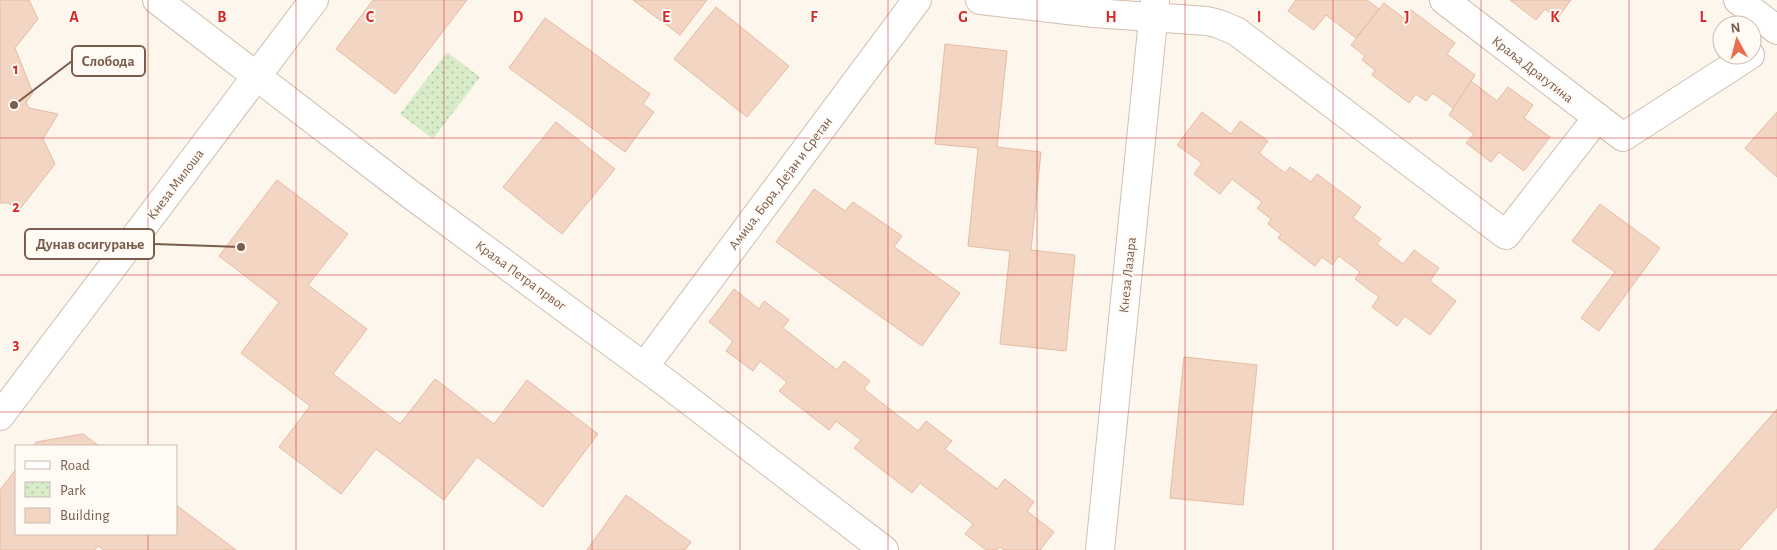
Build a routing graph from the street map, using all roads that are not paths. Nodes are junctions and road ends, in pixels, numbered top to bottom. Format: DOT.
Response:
graph roads {
  1 [pos="157,0"];
  2 [pos="314,0"];
  3 [pos="917,0"];
  4 [pos="980,0"];
  5 [pos="1444,0"];
  6 [pos="1738,0"];
  7 [pos="1154,9"];
  8 [pos="1777,30"];
  9 [pos="1777,38"];
  10 [pos="1762,47"];
  11 [pos="1734,65"];
  12 [pos="256,76"];
  13 [pos="1598,118"];
  14 [pos="644,367"];
  15 [pos="0,416"];
  16 [pos="884,550"];
  17 [pos="1100,550"];
  1 -- 12 [label="street, Краља Петра првог"];
  2 -- 12 [label="street, Кнеза Милоша"];
  3 -- 14 [label="street, Амиџа, Бора, Дејан и Сретан"];
  4 -- 7 [label="street"];
  5 -- 13 [label="street, Краља Драгутина"];
  6 -- 8 [label="street"];
  7 -- 13 [label="street"];
  7 -- 17 [label="street, Кнеза Лазара"];
  9 -- 10 [label="street"];
  11 -- 13 [label="street, Краља Драгутина"];
  12 -- 14 [label="street, Краља Петра првог"];
  12 -- 15 [label="street, Кнеза Милоша"];
  14 -- 16 [label="street, Краља Петра првог"];
}
